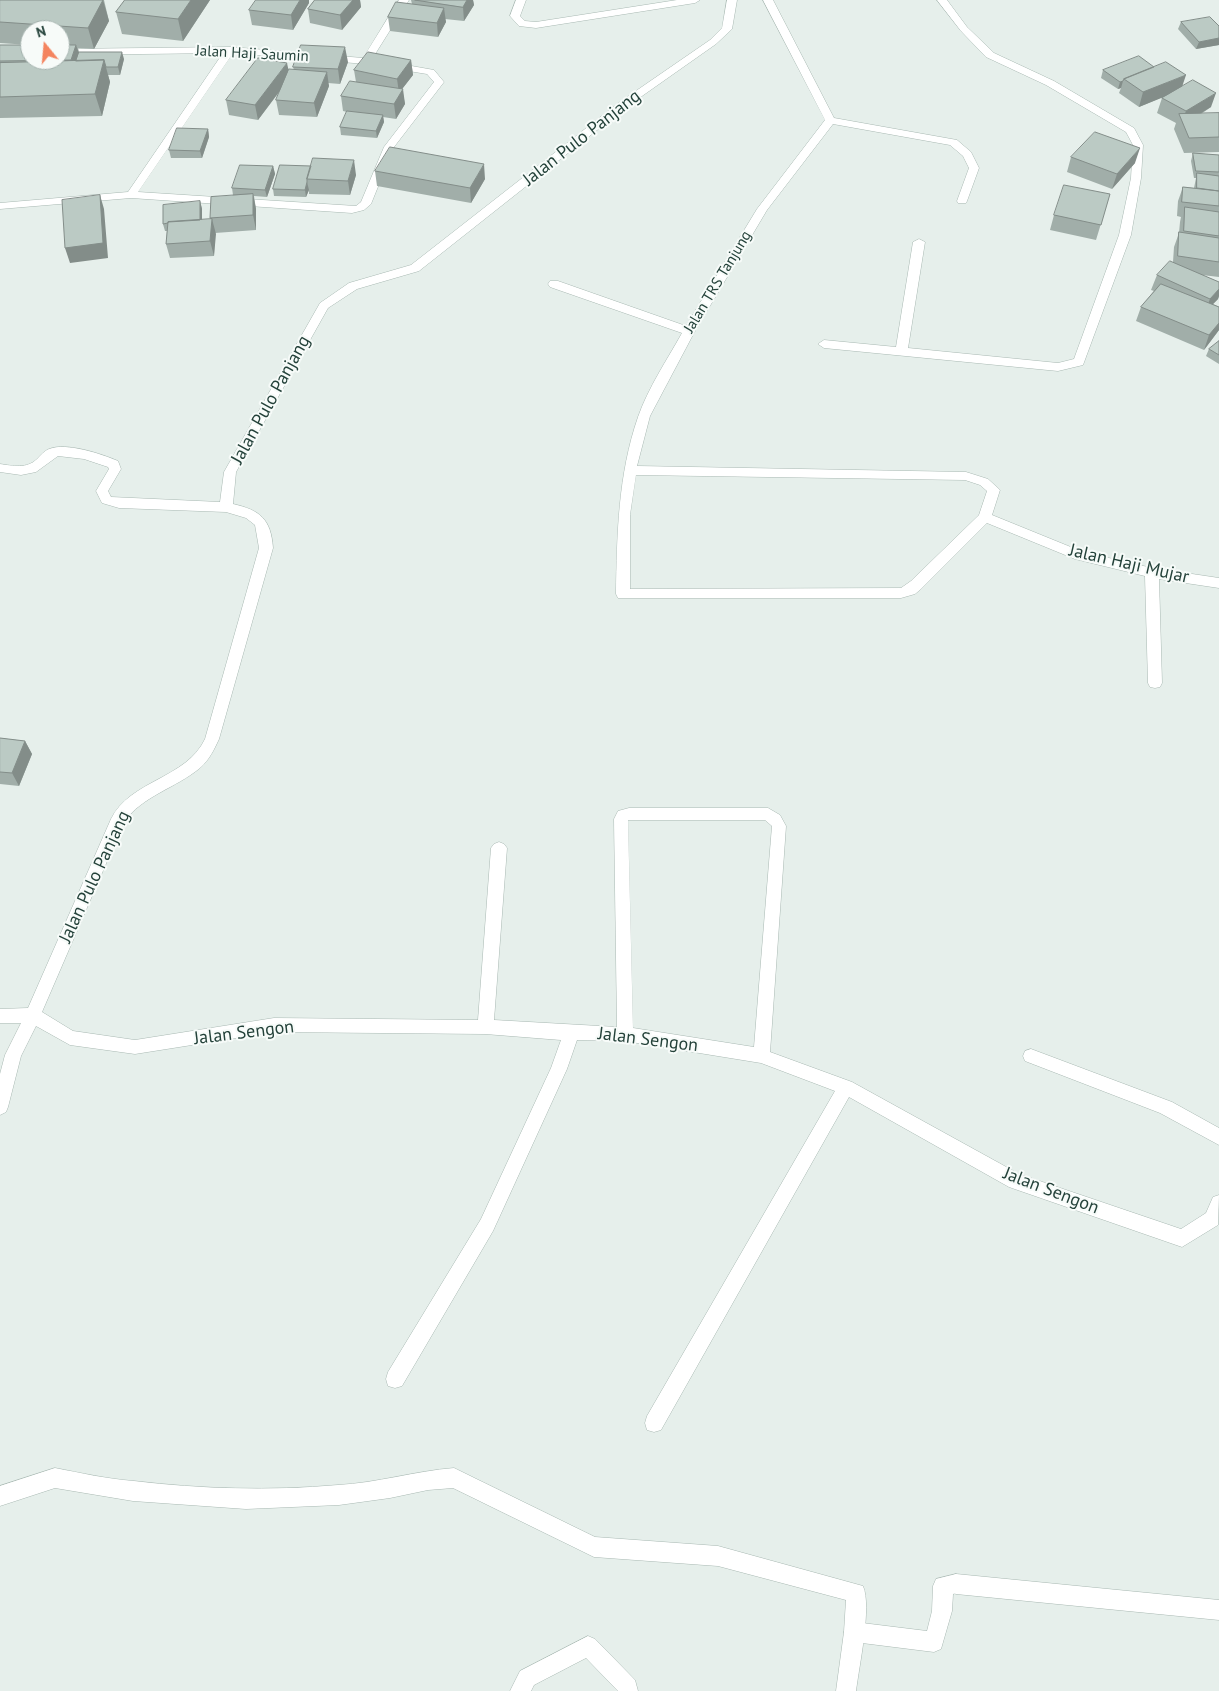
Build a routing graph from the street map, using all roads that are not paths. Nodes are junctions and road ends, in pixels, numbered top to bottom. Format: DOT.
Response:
graph roads {
  1 [pos="404,0"];
  2 [pos="521,0"];
  3 [pos="695,0"];
  4 [pos="732,0"];
  5 [pos="768,0"];
  6 [pos="942,0"];
  7 [pos="230,50"];
  8 [pos="70,52"];
  9 [pos="366,61"];
  10 [pos="830,120"];
  11 [pos="131,195"];
  12 [pos="962,202"];
  13 [pos="0,206"];
  14 [pos="919,242"];
  15 [pos="554,284"];
  16 [pos="689,331"];
  17 [pos="824,344"];
  18 [pos="901,352"];
  19 [pos="0,468"];
  20 [pos="630,470"];
  21 [pos="226,507"];
  22 [pos="985,517"];
  23 [pos="1152,573"];
  24 [pos="1219,584"];
  25 [pos="1155,684"];
  26 [pos="499,848"];
  27 [pos="33,1015"];
  28 [pos="0,1016"];
  29 [pos="485,1027"];
  30 [pos="571,1033"];
  31 [pos="625,1034"];
  32 [pos="761,1056"];
  33 [pos="1031,1056"];
  34 [pos="846,1087"];
  35 [pos="0,1106"];
  36 [pos="1219,1137"];
  37 [pos="1219,1203"];
  38 [pos="1216,1224"];
  39 [pos="395,1380"];
  40 [pos="654,1423"];
  41 [pos="0,1496"];
  42 [pos="1219,1610"];
  43 [pos="854,1632"];
  44 [pos="520,1691"];
  45 [pos="628,1691"];
  46 [pos="846,1691"];
  1 -- 9 [label="street"];
  2 -- 3 [label="street"];
  4 -- 21 [label="street, Jalan Pulo Panjang"];
  5 -- 10 [label="street"];
  6 -- 18 [label="street"];
  7 -- 8 [label="street, Jalan Haji Saumin"];
  7 -- 9 [label="street, Jalan Haji Saumin"];
  7 -- 11 [label="street"];
  9 -- 11 [label="street, Jalan Haji Saumin"];
  10 -- 12 [label="street"];
  10 -- 16 [label="street, Jalan TRS Tanjung"];
  11 -- 13 [label="street"];
  14 -- 18 [label="street"];
  15 -- 16 [label="street"];
  16 -- 20 [label="street, Jalan TRS Tanjung"];
  17 -- 18 [label="street"];
  19 -- 21 [label="street"];
  20 -- 22 [label="street"];
  20 -- 22 [label="street, Jalan TRS Tanjung"];
  21 -- 27 [label="street, Jalan Pulo Panjang"];
  22 -- 23 [label="street, Jalan Haji Mujar"];
  23 -- 24 [label="street, Jalan Haji Mujar"];
  23 -- 25 [label="street"];
  26 -- 29 [label="street"];
  27 -- 28 [label="street"];
  27 -- 29 [label="street, Jalan Sengon"];
  27 -- 35 [label="street, Jalan Pulo Panjang"];
  29 -- 30 [label="street, Jalan Sengon"];
  30 -- 31 [label="street, Jalan Sengon"];
  30 -- 39 [label="street"];
  31 -- 32 [label="street, Jalan Sengon"];
  31 -- 32 [label="street"];
  32 -- 34 [label="street, Jalan Sengon"];
  33 -- 36 [label="street"];
  34 -- 38 [label="street, Jalan Sengon"];
  34 -- 40 [label="street"];
  37 -- 38 [label="street, Jalan Sengon"];
  41 -- 43 [label="street"];
  42 -- 43 [label="street"];
  43 -- 46 [label="street"];
  44 -- 45 [label="street"];
}
